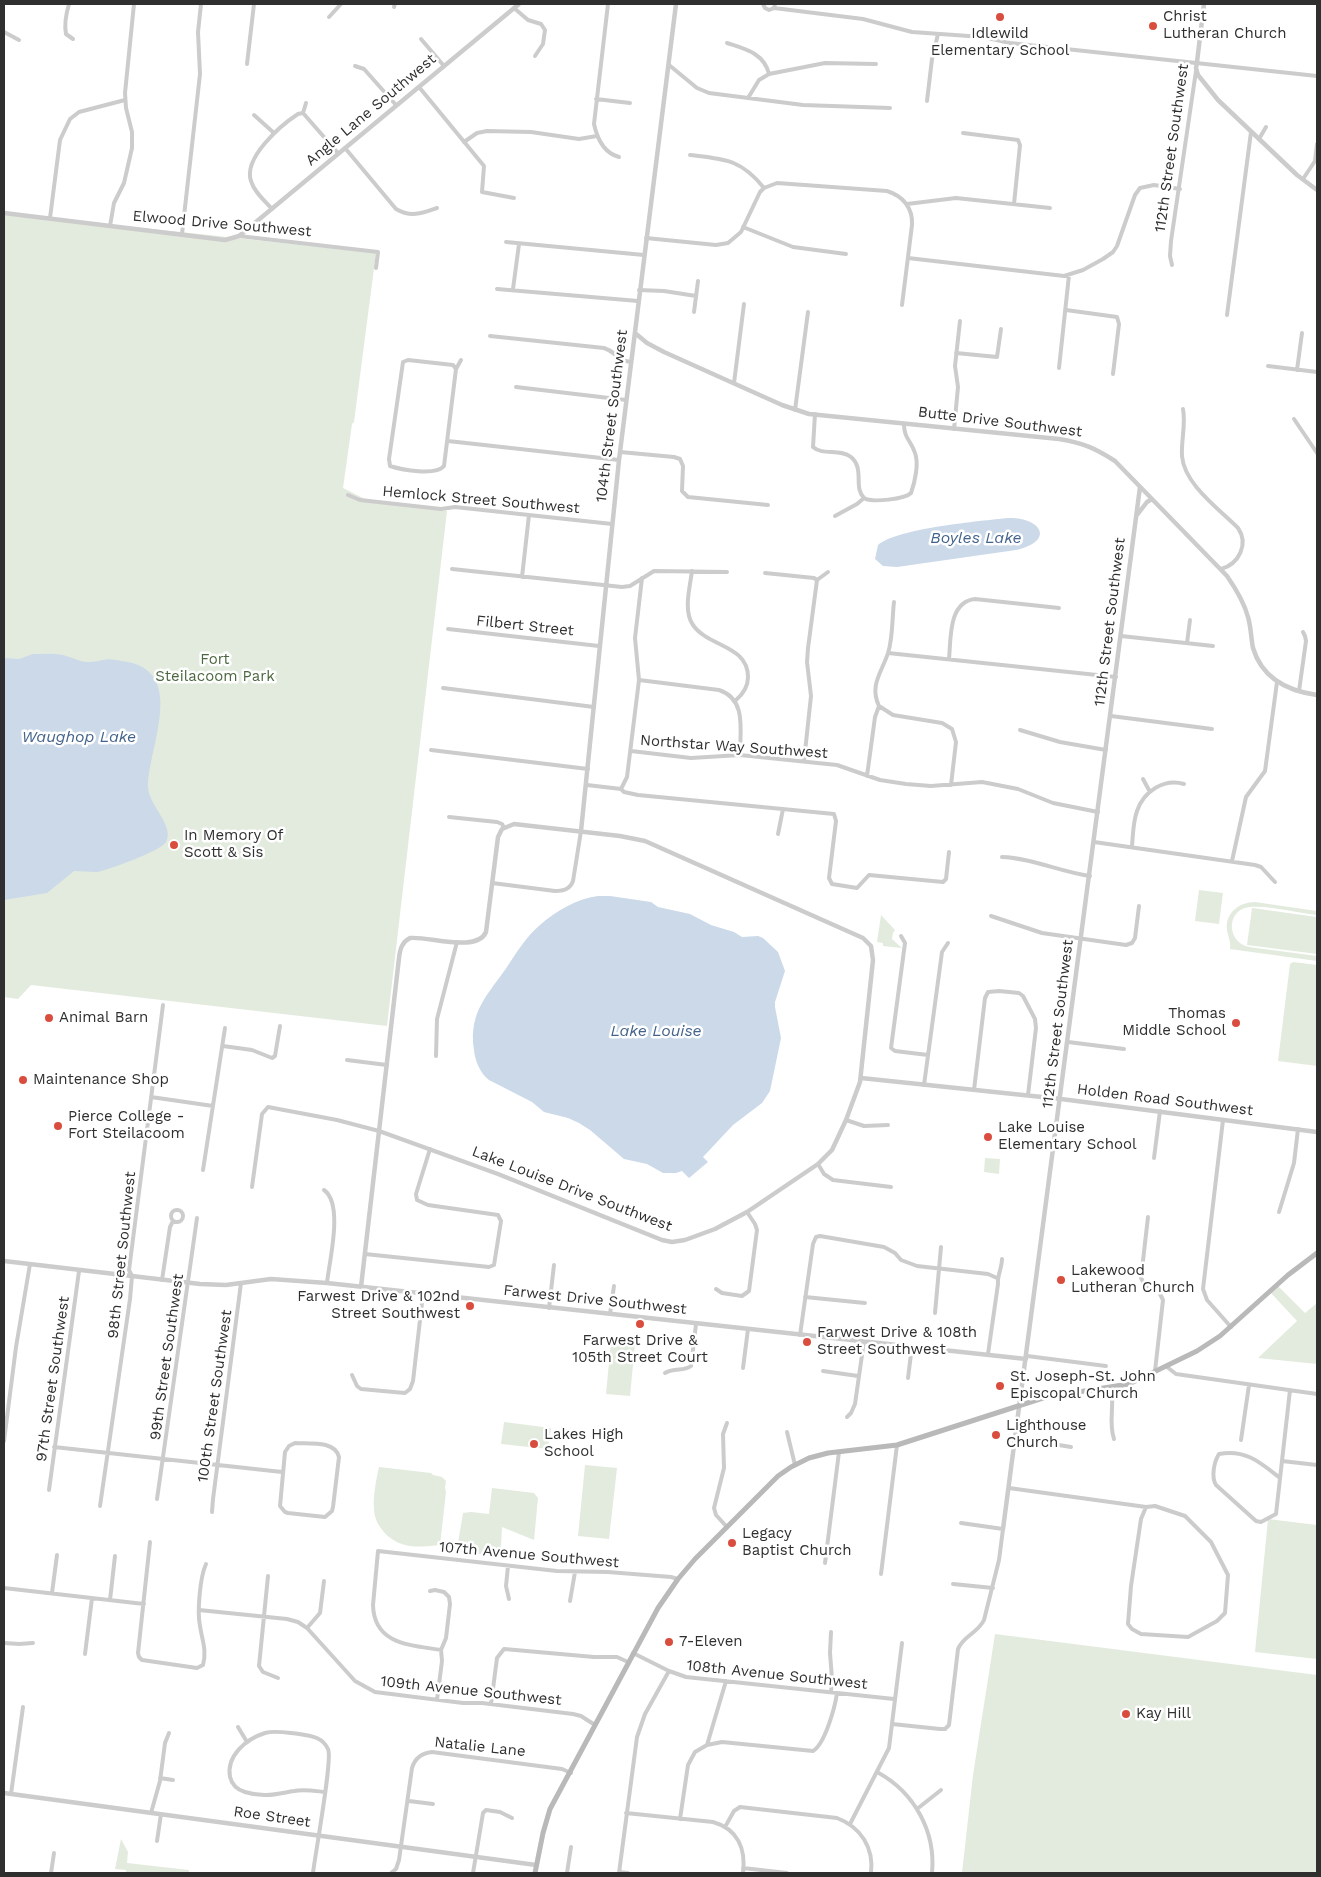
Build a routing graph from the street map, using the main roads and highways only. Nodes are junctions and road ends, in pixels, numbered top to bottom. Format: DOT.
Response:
graph roads {
  1 [pos="1317,1254"];
  2 [pos="535,1873"];
  1 -- 2 [label="main road"];
}
